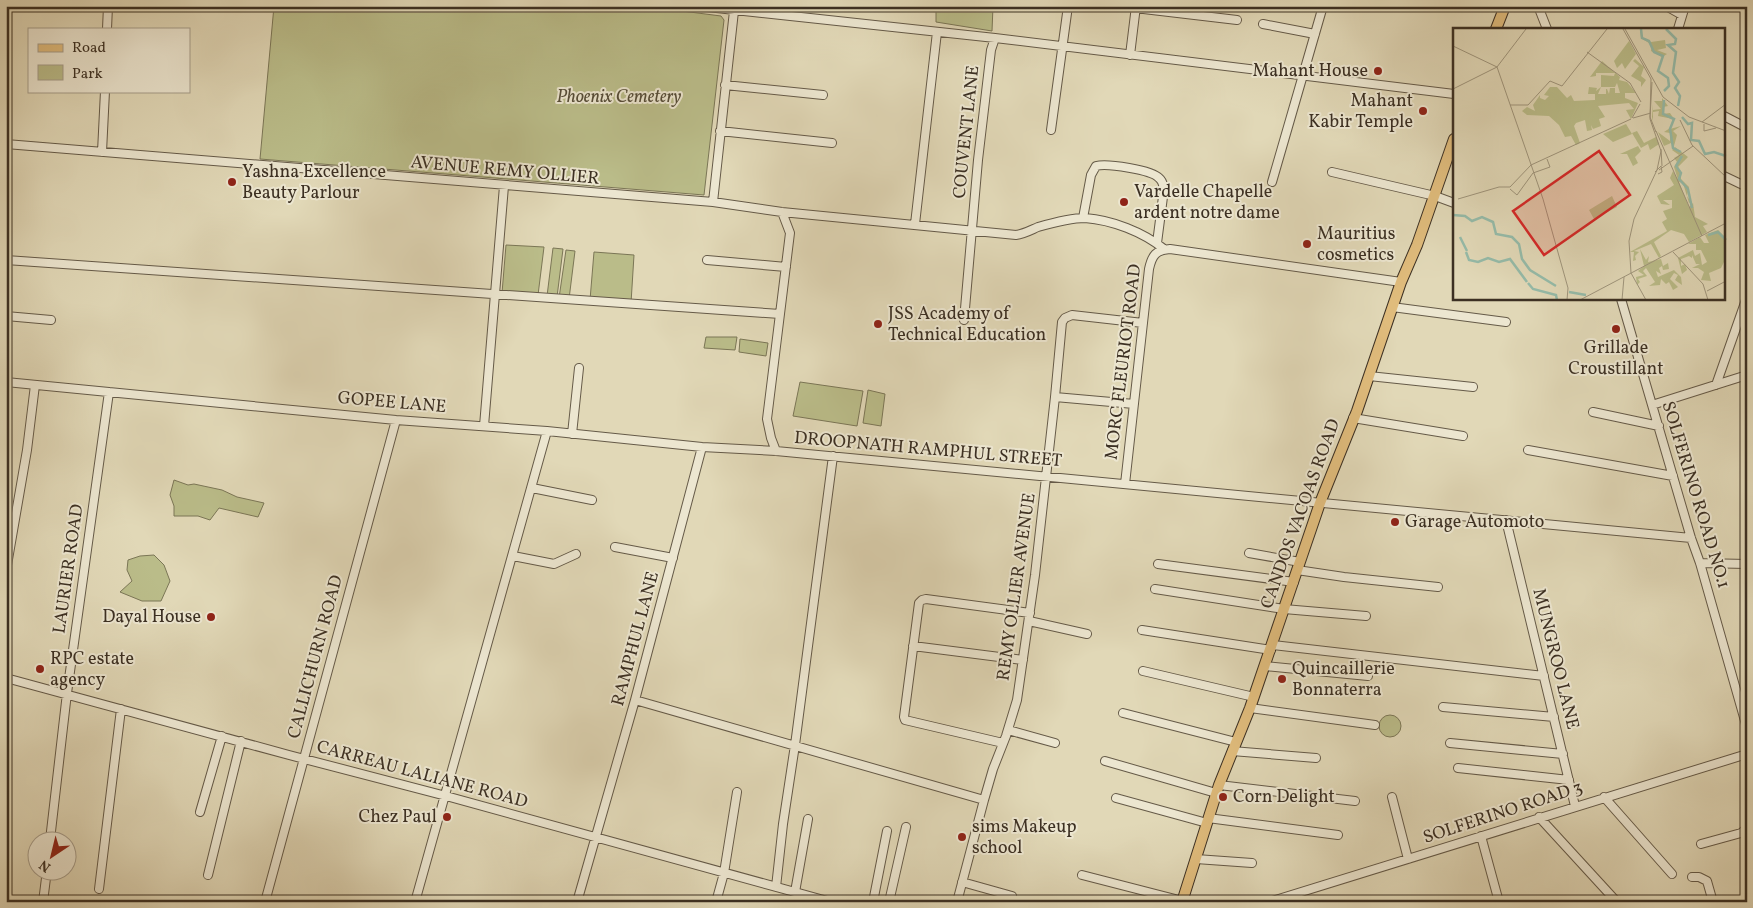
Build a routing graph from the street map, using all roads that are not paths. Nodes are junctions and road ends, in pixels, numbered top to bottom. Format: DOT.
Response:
graph roads {
  1 [pos="108,6"];
  2 [pos="698,6"];
  3 [pos="796,6"];
  4 [pos="1068,6"];
  5 [pos="1323,6"];
  6 [pos="1504,6"];
  7 [pos="1538,6"];
  8 [pos="1666,6"];
  9 [pos="1685,6"];
  10 [pos="1136,7"];
  11 [pos="734,11"];
  12 [pos="1682,14"];
  13 [pos="794,16"];
  14 [pos="1237,20"];
  15 [pos="1263,24"];
  16 [pos="107,28"];
  17 [pos="1496,28"];
  18 [pos="1547,28"];
  19 [pos="1678,28"];
  20 [pos="937,32"];
  21 [pos="1315,34"];
  22 [pos="995,38"];
  23 [pos="1064,47"];
  24 [pos="1130,55"];
  25 [pos="1304,74"];
  26 [pos="725,86"];
  27 [pos="105,92"];
  28 [pos="1453,94"];
  29 [pos="823,95"];
  30 [pos="1726,117"];
  31 [pos="1747,128"];
  32 [pos="1051,130"];
  33 [pos="720,131"];
  34 [pos="1453,142"];
  35 [pos="832,143"];
  36 [pos="6,144"];
  37 [pos="102,152"];
  38 [pos="1332,172"];
  39 [pos="1726,177"];
  40 [pos="1272,182"];
  41 [pos="504,186"];
  42 [pos="1747,187"];
  43 [pos="1435,196"];
  44 [pos="713,202"];
  45 [pos="1453,203"];
  46 [pos="782,212"];
  47 [pos="1083,218"];
  48 [pos="915,224"];
  49 [pos="971,231"];
  50 [pos="1157,243"];
  51 [pos="1164,249"];
  52 [pos="6,260"];
  53 [pos="707,260"];
  54 [pos="786,267"];
  55 [pos="1401,282"];
  56 [pos="495,294"];
  57 [pos="1747,297"];
  58 [pos="1621,300"];
  59 [pos="1392,307"];
  60 [pos="780,314"];
  61 [pos="6,316"];
  62 [pos="51,320"];
  63 [pos="964,320"];
  64 [pos="1506,322"];
  65 [pos="1143,323"];
  66 [pos="579,368"];
  67 [pos="1369,376"];
  68 [pos="1747,376"];
  69 [pos="6,382"];
  70 [pos="35,385"];
  71 [pos="1716,385"];
  72 [pos="1472,387"];
  73 [pos="110,392"];
  74 [pos="1055,397"];
  75 [pos="1134,404"];
  76 [pos="1652,405"];
  77 [pos="1593,412"];
  78 [pos="1353,418"];
  79 [pos="396,420"];
  80 [pos="484,426"];
  81 [pos="1659,426"];
  82 [pos="547,431"];
  83 [pos="572,434"];
  84 [pos="1463,436"];
  85 [pos="702,447"];
  86 [pos="1528,450"];
  87 [pos="776,451"];
  88 [pos="833,456"];
  89 [pos="1673,476"];
  90 [pos="1046,477"];
  91 [pos="1125,484"];
  92 [pos="532,488"];
  93 [pos="592,500"];
  94 [pos="1320,503"];
  95 [pos="1506,520"];
  96 [pos="1691,538"];
  97 [pos="615,547"];
  98 [pos="1249,553"];
  99 [pos="576,554"];
  100 [pos="512,556"];
  101 [pos="673,558"];
  102 [pos="1700,563"];
  103 [pos="1158,564"];
  104 [pos="1747,564"];
  105 [pos="1299,566"];
  106 [pos="6,572"];
  107 [pos="1294,582"];
  108 [pos="1438,587"];
  109 [pos="1155,589"];
  110 [pos="1284,609"];
  111 [pos="1366,616"];
  112 [pos="1029,617"];
  113 [pos="1142,630"];
  114 [pos="1088,634"];
  115 [pos="913,646"];
  116 [pos="1272,647"];
  117 [pos="1023,660"];
  118 [pos="1265,666"];
  119 [pos="1143,671"];
  120 [pos="1368,676"];
  121 [pos="1544,676"];
  122 [pos="6,678"];
  123 [pos="67,693"];
  124 [pos="1254,697"];
  125 [pos="635,700"];
  126 [pos="1443,706"];
  127 [pos="121,708"];
  128 [pos="1250,708"];
  129 [pos="1123,713"];
  130 [pos="1554,717"];
  131 [pos="1374,724"];
  132 [pos="1747,728"];
  133 [pos="1008,730"];
  134 [pos="222,736"];
  135 [pos="242,741"];
  136 [pos="1003,743"];
  137 [pos="1055,743"];
  138 [pos="1450,743"];
  139 [pos="795,745"];
  140 [pos="1234,746"];
  141 [pos="1563,754"];
  142 [pos="1747,754"];
  143 [pos="304,758"];
  144 [pos="1316,758"];
  145 [pos="1105,761"];
  146 [pos="1458,768"];
  147 [pos="1569,780"];
  148 [pos="1218,789"];
  149 [pos="737,792"];
  150 [pos="446,796"];
  151 [pos="1392,797"];
  152 [pos="1604,797"];
  153 [pos="1116,798"];
  154 [pos="984,800"];
  155 [pos="1355,801"];
  156 [pos="1575,806"];
  157 [pos="200,812"];
  158 [pos="1539,817"];
  159 [pos="808,819"];
  160 [pos="1208,821"];
  161 [pos="906,827"];
  162 [pos="1747,828"];
  163 [pos="51,830"];
  164 [pos="887,831"];
  165 [pos="1338,835"];
  166 [pos="1481,836"];
  167 [pos="596,838"];
  168 [pos="1702,844"];
  169 [pos="1196,859"];
  170 [pos="1408,859"];
  171 [pos="1252,863"];
  172 [pos="724,872"];
  173 [pos="1672,874"];
  174 [pos="208,875"];
  175 [pos="1082,875"];
  176 [pos="1692,877"];
  177 [pos="46,880"];
  178 [pos="962,882"];
  179 [pos="776,886"];
  180 [pos="99,889"];
  181 [pos="794,892"];
  182 [pos="1012,896"];
  183 [pos="1616,901"];
  184 [pos="44,902"];
  185 [pos="265,902"];
  186 [pos="415,902"];
  187 [pos="577,902"];
  188 [pos="716,902"];
  189 [pos="831,902"];
  190 [pos="873,902"];
  191 [pos="889,902"];
  192 [pos="957,902"];
  193 [pos="1183,902"];
  194 [pos="1269,902"];
  195 [pos="1499,902"];
  196 [pos="1713,902"];
  1 -- 16 [label="street"];
  2 -- 11 [label="street"];
  3 -- 13 [label="street"];
  4 -- 23 [label="street"];
  5 -- 21 [label="street"];
  6 -- 17 [label="main road"];
  7 -- 18 [label="street"];
  8 -- 12 [label="street"];
  9 -- 12 [label="street"];
  10 -- 14 [label="street"];
  10 -- 24 [label="street"];
  11 -- 13 [label="street"];
  11 -- 26 [label="street"];
  12 -- 19 [label="street"];
  13 -- 20 [label="street"];
  15 -- 21 [label="street"];
  20 -- 22 [label="street"];
  20 -- 48 [label="street"];
  21 -- 25 [label="street"];
  22 -- 23 [label="street"];
  22 -- 49 [label="street, COUVENT LANE"];
  23 -- 24 [label="street"];
  23 -- 32 [label="street"];
  24 -- 25 [label="street"];
  25 -- 28 [label="street"];
  25 -- 40 [label="street"];
  26 -- 29 [label="street"];
  26 -- 33 [label="street"];
  27 -- 37 [label="street"];
  30 -- 31 [label="street"];
  33 -- 35 [label="street"];
  33 -- 44 [label="street"];
  34 -- 43 [label="main road, CANDOS VACOAS ROAD"];
  36 -- 37 [label="street, AVENUE REMY OLLIER"];
  37 -- 41 [label="street, AVENUE REMY OLLIER"];
  38 -- 43 [label="street"];
  39 -- 42 [label="street"];
  41 -- 44 [label="street, AVENUE REMY OLLIER"];
  41 -- 56 [label="street"];
  43 -- 45 [label="street"];
  43 -- 55 [label="main road, CANDOS VACOAS ROAD"];
  44 -- 46 [label="street, AVENUE REMY OLLIER"];
  46 -- 48 [label="street, AVENUE REMY OLLIER"];
  46 -- 54 [label="street, DROOPNATH RAMPHUL STREET"];
  47 -- 49 [label="street, AVENUE REMY OLLIER"];
  47 -- 50 [label="street"];
  47 -- 50 [label="street"];
  48 -- 49 [label="street, AVENUE REMY OLLIER"];
  49 -- 63 [label="street, COUVENT LANE"];
  50 -- 51 [label="street"];
  51 -- 55 [label="street, MORC FLEURIOT ROAD"];
  51 -- 65 [label="street, MORC FLEURIOT ROAD"];
  52 -- 56 [label="street"];
  53 -- 54 [label="street"];
  54 -- 60 [label="street, DROOPNATH RAMPHUL STREET"];
  55 -- 59 [label="main road, CANDOS VACOAS ROAD"];
  56 -- 60 [label="street"];
  56 -- 80 [label="street"];
  57 -- 71 [label="street"];
  58 -- 76 [label="street, SOLFERINO ROAD NO.1"];
  59 -- 64 [label="street"];
  59 -- 67 [label="main road, CANDOS VACOAS ROAD"];
  60 -- 87 [label="street, DROOPNATH RAMPHUL STREET"];
  61 -- 62 [label="street"];
  65 -- 74 [label="street, REMY OLLIER AVENUE"];
  65 -- 75 [label="street, MORC FLEURIOT ROAD"];
  66 -- 83 [label="street"];
  67 -- 72 [label="street"];
  67 -- 78 [label="main road, CANDOS VACOAS ROAD"];
  68 -- 71 [label="street"];
  69 -- 70 [label="street, GOPEE LANE"];
  70 -- 73 [label="street, GOPEE LANE"];
  70 -- 106 [label="street"];
  71 -- 76 [label="street"];
  73 -- 79 [label="street, GOPEE LANE"];
  73 -- 123 [label="street, LAURIER ROAD"];
  74 -- 75 [label="street"];
  74 -- 90 [label="street, REMY OLLIER AVENUE"];
  75 -- 91 [label="street, MORC FLEURIOT ROAD"];
  76 -- 81 [label="street, SOLFERINO ROAD NO.1"];
  77 -- 81 [label="street"];
  78 -- 84 [label="street"];
  78 -- 94 [label="main road, CANDOS VACOAS ROAD"];
  79 -- 80 [label="street, GOPEE LANE"];
  79 -- 143 [label="street, CALLICHURN ROAD"];
  80 -- 82 [label="street, GOPEE LANE"];
  81 -- 89 [label="street, SOLFERINO ROAD NO.1"];
  82 -- 83 [label="street, GOPEE LANE"];
  82 -- 92 [label="street"];
  83 -- 85 [label="street, GOPEE LANE"];
  85 -- 87 [label="street, GOPEE LANE"];
  85 -- 101 [label="street, RAMPHUL LANE"];
  86 -- 89 [label="street"];
  87 -- 88 [label="street, DROOPNATH RAMPHUL STREET"];
  88 -- 90 [label="street, DROOPNATH RAMPHUL STREET"];
  88 -- 139 [label="street"];
  89 -- 96 [label="street, SOLFERINO ROAD NO.1"];
  90 -- 91 [label="street, DROOPNATH RAMPHUL STREET"];
  90 -- 112 [label="street, REMY OLLIER AVENUE"];
  91 -- 94 [label="street, DROOPNATH RAMPHUL STREET"];
  92 -- 93 [label="street"];
  92 -- 100 [label="street"];
  94 -- 95 [label="street, DROOPNATH RAMPHUL STREET"];
  94 -- 105 [label="main road, CANDOS VACOAS ROAD"];
  95 -- 96 [label="street, DROOPNATH RAMPHUL STREET"];
  95 -- 121 [label="street, MUNGROO LANE"];
  96 -- 102 [label="street, SOLFERINO ROAD NO.1"];
  97 -- 101 [label="street"];
  98 -- 105 [label="street"];
  99 -- 100 [label="street"];
  100 -- 150 [label="street"];
  101 -- 125 [label="street, RAMPHUL LANE"];
  102 -- 104 [label="street"];
  102 -- 132 [label="street, SOLFERINO ROAD NO.1"];
  103 -- 107 [label="street"];
  105 -- 107 [label="main road, CANDOS VACOAS ROAD"];
  105 -- 108 [label="street"];
  107 -- 110 [label="main road, CANDOS VACOAS ROAD"];
  109 -- 110 [label="street"];
  110 -- 111 [label="street"];
  110 -- 116 [label="main road, CANDOS VACOAS ROAD"];
  112 -- 114 [label="street"];
  112 -- 115 [label="street"];
  112 -- 117 [label="street, REMY OLLIER AVENUE"];
  113 -- 116 [label="street"];
  115 -- 117 [label="street"];
  115 -- 136 [label="street"];
  116 -- 118 [label="main road, CANDOS VACOAS ROAD"];
  116 -- 121 [label="street"];
  117 -- 133 [label="street, REMY OLLIER AVENUE"];
  118 -- 120 [label="street"];
  118 -- 124 [label="main road, CANDOS VACOAS ROAD"];
  119 -- 124 [label="street"];
  121 -- 130 [label="street, MUNGROO LANE"];
  122 -- 123 [label="street, CARREAU LALIANE ROAD"];
  123 -- 127 [label="street, CARREAU LALIANE ROAD"];
  123 -- 163 [label="street, LAURIER ROAD"];
  124 -- 128 [label="main road, CANDOS VACOAS ROAD"];
  125 -- 139 [label="street"];
  125 -- 167 [label="street, RAMPHUL LANE"];
  126 -- 130 [label="street"];
  127 -- 134 [label="street, CARREAU LALIANE ROAD"];
  127 -- 180 [label="street"];
  128 -- 131 [label="street"];
  128 -- 140 [label="main road, CANDOS VACOAS ROAD"];
  129 -- 140 [label="street"];
  130 -- 141 [label="street, MUNGROO LANE"];
  133 -- 136 [label="street, REMY OLLIER AVENUE"];
  133 -- 137 [label="street"];
  134 -- 135 [label="street, CARREAU LALIANE ROAD"];
  134 -- 157 [label="street"];
  135 -- 143 [label="street, CARREAU LALIANE ROAD"];
  135 -- 174 [label="street"];
  136 -- 154 [label="street, REMY OLLIER AVENUE"];
  138 -- 141 [label="street"];
  139 -- 154 [label="street"];
  139 -- 179 [label="street"];
  140 -- 144 [label="street"];
  140 -- 148 [label="main road, CANDOS VACOAS ROAD"];
  141 -- 147 [label="street, MUNGROO LANE"];
  142 -- 152 [label="street, SOLFERINO ROAD 3"];
  143 -- 150 [label="street, CARREAU LALIANE ROAD"];
  143 -- 185 [label="street, CALLICHURN ROAD"];
  145 -- 148 [label="street"];
  146 -- 147 [label="street"];
  147 -- 156 [label="street, MUNGROO LANE"];
  148 -- 155 [label="street"];
  148 -- 160 [label="main road, CANDOS VACOAS ROAD"];
  149 -- 172 [label="street"];
  150 -- 167 [label="street, CARREAU LALIANE ROAD"];
  150 -- 186 [label="street"];
  151 -- 170 [label="street"];
  152 -- 156 [label="street, SOLFERINO ROAD 3"];
  152 -- 173 [label="street"];
  153 -- 160 [label="street"];
  154 -- 178 [label="street, REMY OLLIER AVENUE"];
  156 -- 158 [label="street, SOLFERINO ROAD 3"];
  158 -- 166 [label="street, SOLFERINO ROAD 3"];
  158 -- 183 [label="street"];
  159 -- 181 [label="street"];
  160 -- 165 [label="street"];
  160 -- 169 [label="main road, CANDOS VACOAS ROAD"];
  161 -- 191 [label="street"];
  162 -- 168 [label="street"];
  164 -- 190 [label="street"];
  166 -- 170 [label="street, SOLFERINO ROAD 3"];
  166 -- 195 [label="street"];
  167 -- 172 [label="street, CARREAU LALIANE ROAD"];
  167 -- 187 [label="street, RAMPHUL LANE"];
  169 -- 171 [label="street"];
  169 -- 193 [label="main road, CANDOS VACOAS ROAD"];
  170 -- 194 [label="street, SOLFERINO ROAD 3"];
  172 -- 179 [label="street, CARREAU LALIANE ROAD"];
  172 -- 188 [label="street"];
  175 -- 193 [label="street"];
  176 -- 196 [label="street"];
  177 -- 184 [label="street"];
  178 -- 182 [label="street"];
  178 -- 192 [label="street, REMY OLLIER AVENUE"];
  179 -- 181 [label="street, CARREAU LALIANE ROAD"];
  181 -- 189 [label="street, CARREAU LALIANE ROAD"];
}
